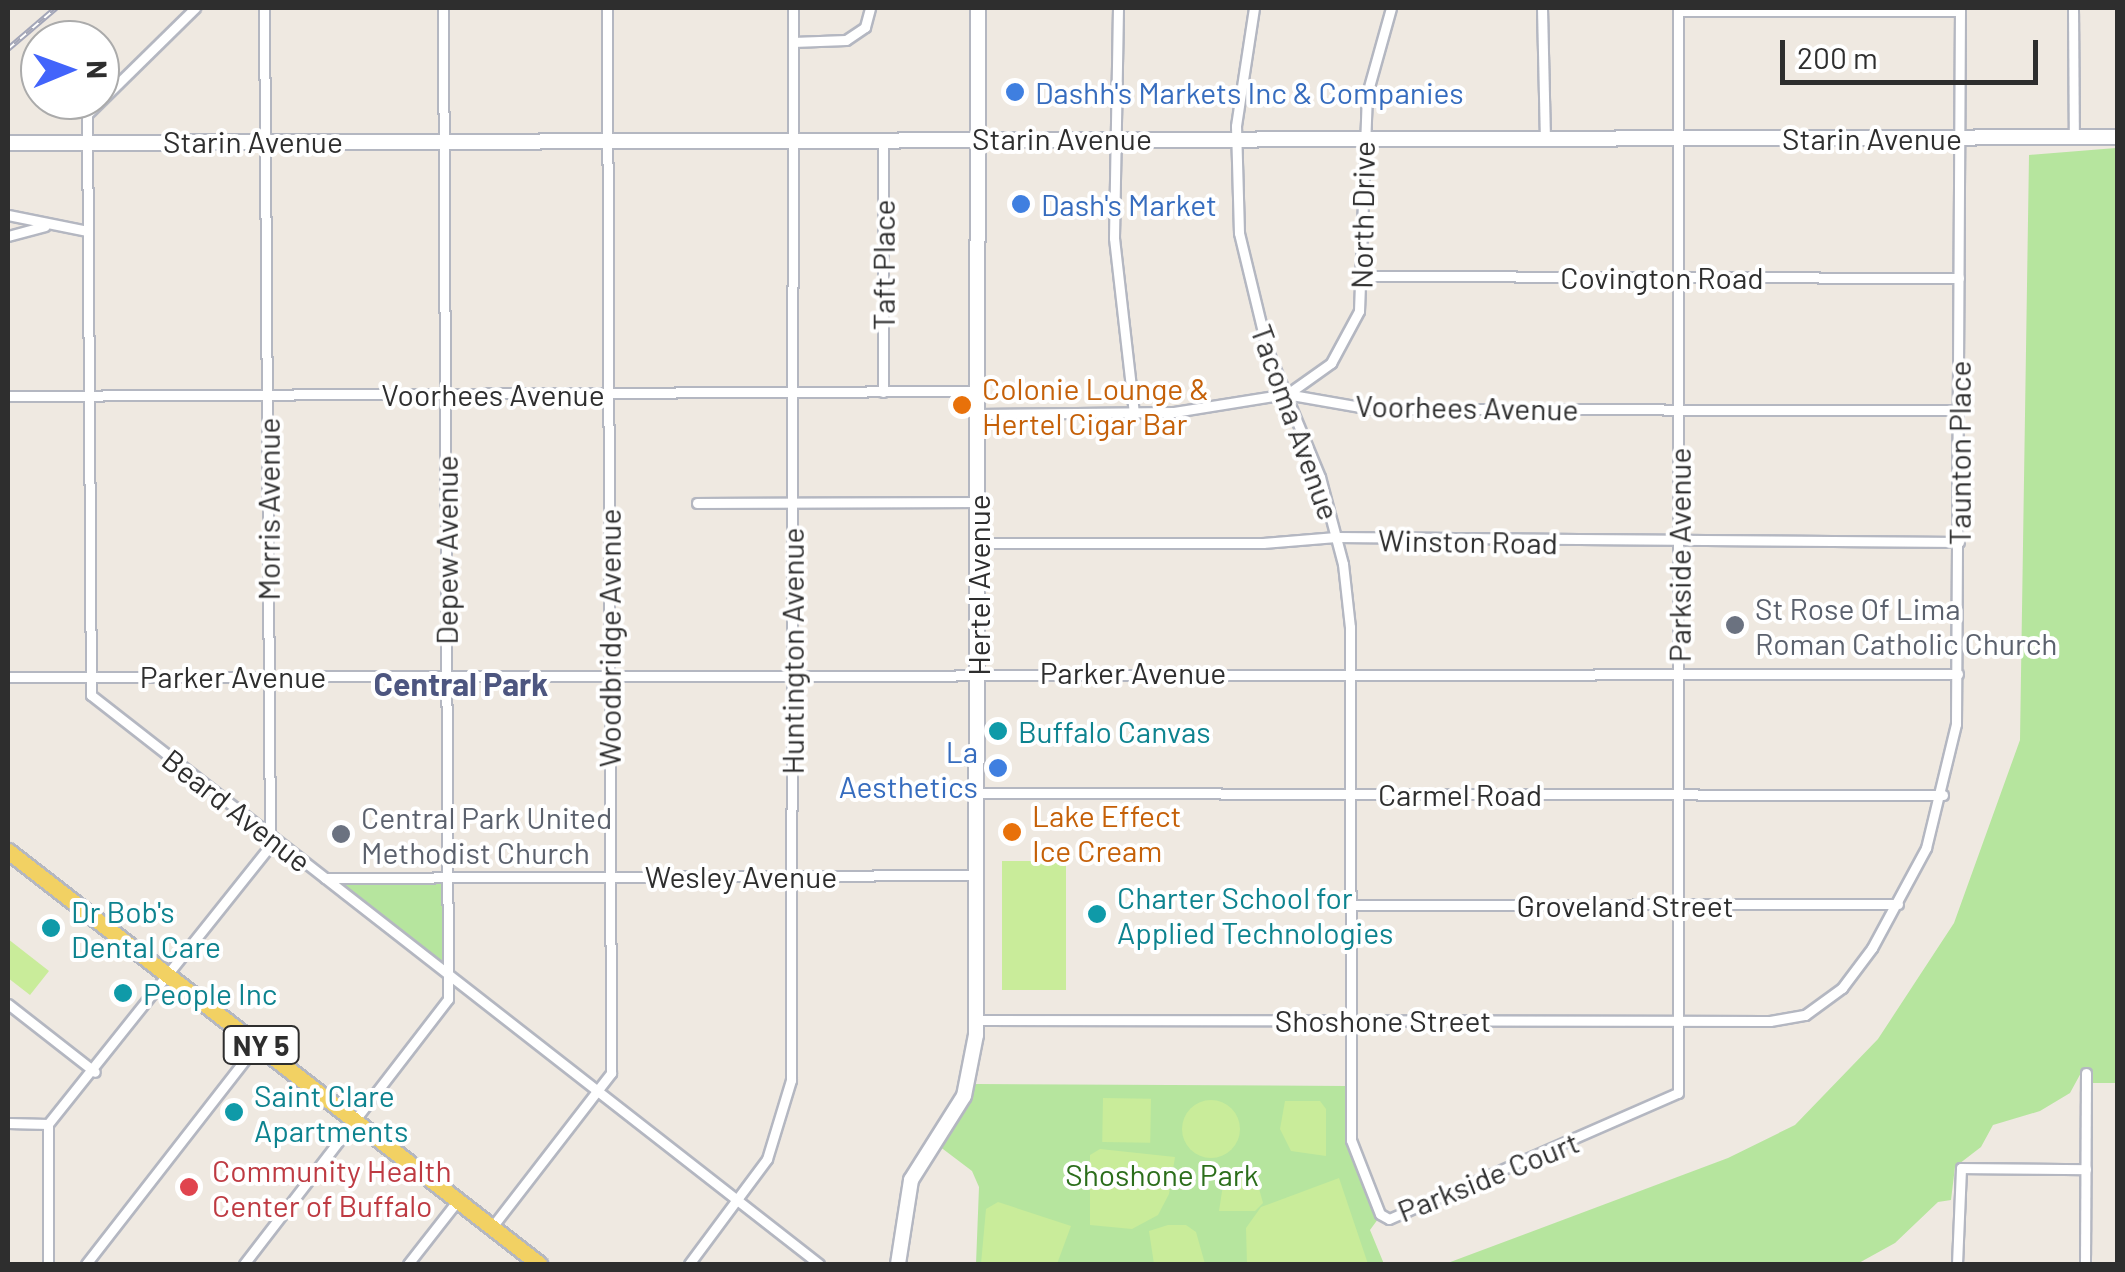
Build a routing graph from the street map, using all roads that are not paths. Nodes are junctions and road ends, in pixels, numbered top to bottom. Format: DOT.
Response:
graph roads {
  1 [pos="195,8"];
  2 [pos="264,8"];
  3 [pos="444,8"];
  4 [pos="607,8"];
  5 [pos="794,8"];
  6 [pos="870,8"];
  7 [pos="978,8"];
  8 [pos="1118,8"];
  9 [pos="1254,8"];
  10 [pos="1391,8"];
  11 [pos="1542,8"];
  12 [pos="2073,8"];
  13 [pos="1678,9"];
  14 [pos="1960,9"];
  15 [pos="793,42"];
  16 [pos="2074,137"];
  17 [pos="2118,137"];
  18 [pos="608,138"];
  19 [pos="794,138"];
  20 [pos="883,138"];
  21 [pos="978,138"];
  22 [pos="1113,138"];
  23 [pos="1236,138"];
  24 [pos="1545,138"];
  25 [pos="1681,138"];
  26 [pos="1960,138"];
  27 [pos="1365,139"];
  28 [pos="444,140"];
  29 [pos="265,141"];
  30 [pos="87,142"];
  31 [pos="8,143"];
  32 [pos="8,215"];
  33 [pos="45,226"];
  34 [pos="88,232"];
  35 [pos="8,236"];
  36 [pos="1364,276"];
  37 [pos="1679,277"];
  38 [pos="1959,278"];
  39 [pos="978,391"];
  40 [pos="793,392"];
  41 [pos="883,392"];
  42 [pos="608,393"];
  43 [pos="446,394"];
  44 [pos="1286,394"];
  45 [pos="267,395"];
  46 [pos="8,396"];
  47 [pos="88,396"];
  48 [pos="1679,410"];
  49 [pos="1959,410"];
  50 [pos="978,414"];
  51 [pos="1134,414"];
  52 [pos="698,502"];
  53 [pos="792,502"];
  54 [pos="978,502"];
  55 [pos="1336,537"];
  56 [pos="1679,542"];
  57 [pos="1959,542"];
  58 [pos="978,543"];
  59 [pos="977,672"];
  60 [pos="1350,673"];
  61 [pos="1679,673"];
  62 [pos="790,674"];
  63 [pos="1958,674"];
  64 [pos="447,675"];
  65 [pos="609,675"];
  66 [pos="8,676"];
  67 [pos="90,676"];
  68 [pos="269,676"];
  69 [pos="977,793"];
  70 [pos="1350,794"];
  71 [pos="1679,794"];
  72 [pos="1943,795"];
  73 [pos="270,834"];
  74 [pos="8,851"];
  75 [pos="792,875"];
  76 [pos="977,875"];
  77 [pos="610,876"];
  78 [pos="449,877"];
  79 [pos="325,878"];
  80 [pos="1898,904"];
  81 [pos="1351,905"];
  82 [pos="1679,905"];
  83 [pos="450,975"];
  84 [pos="170,976"];
  85 [pos="8,1004"];
  86 [pos="1790,1019"];
  87 [pos="976,1020"];
  88 [pos="1351,1020"];
  89 [pos="1679,1021"];
  90 [pos="258,1043"];
  91 [pos="95,1072"];
  92 [pos="2086,1073"];
  93 [pos="597,1091"];
  94 [pos="1671,1099"];
  95 [pos="355,1121"];
  96 [pos="8,1124"];
  97 [pos="48,1124"];
  98 [pos="2086,1168"];
  99 [pos="458,1200"];
  100 [pos="738,1202"];
  101 [pos="492,1228"];
  102 [pos="48,1264"];
  103 [pos="86,1264"];
  104 [pos="244,1264"];
  105 [pos="408,1264"];
  106 [pos="539,1264"];
  107 [pos="689,1264"];
  108 [pos="819,1264"];
  109 [pos="898,1264"];
  110 [pos="1957,1264"];
  111 [pos="2085,1264"];
  1 -- 30 [label="street"];
  2 -- 29 [label="street, Morris Avenue"];
  3 -- 28 [label="street, Depew Avenue"];
  4 -- 18 [label="street, Woodbridge Avenue"];
  5 -- 15 [label="street, Huntington Avenue"];
  6 -- 15 [label="street"];
  7 -- 21 [label="street, Hertel Avenue"];
  8 -- 22 [label="street"];
  9 -- 23 [label="street, Tacoma Avenue"];
  10 -- 27 [label="street, North Drive"];
  11 -- 24 [label="street"];
  12 -- 16 [label="street"];
  13 -- 14 [label="street"];
  13 -- 25 [label="street, Parkside Avenue"];
  14 -- 26 [label="street, Taunton Place"];
  15 -- 19 [label="street, Huntington Avenue"];
  16 -- 17 [label="street, Starin Avenue"];
  16 -- 26 [label="street, Starin Avenue"];
  18 -- 19 [label="street, Starin Avenue"];
  18 -- 28 [label="street, Starin Avenue"];
  18 -- 42 [label="street, Woodbridge Avenue"];
  19 -- 20 [label="street, Starin Avenue"];
  19 -- 40 [label="street, Huntington Avenue"];
  20 -- 21 [label="street, Starin Avenue"];
  20 -- 41 [label="street, Taft Place"];
  21 -- 22 [label="street, Starin Avenue"];
  21 -- 39 [label="street, Hertel Avenue"];
  22 -- 23 [label="street, Starin Avenue"];
  22 -- 51 [label="street"];
  23 -- 27 [label="street, Starin Avenue"];
  23 -- 44 [label="street, Tacoma Avenue"];
  24 -- 25 [label="street, Starin Avenue"];
  24 -- 27 [label="street, Starin Avenue"];
  25 -- 26 [label="street, Starin Avenue"];
  25 -- 37 [label="street, Parkside Avenue"];
  26 -- 38 [label="street, Taunton Place"];
  27 -- 36 [label="street, North Drive"];
  28 -- 29 [label="street, Starin Avenue"];
  28 -- 43 [label="street, Depew Avenue"];
  29 -- 30 [label="street, Starin Avenue"];
  29 -- 45 [label="street, Morris Avenue"];
  30 -- 31 [label="street, Starin Avenue"];
  30 -- 34 [label="street"];
  32 -- 33 [label="street"];
  33 -- 34 [label="street"];
  33 -- 35 [label="street"];
  34 -- 47 [label="street"];
  36 -- 37 [label="street, Covington Road"];
  36 -- 44 [label="street, North Drive"];
  37 -- 38 [label="street, Covington Road"];
  37 -- 48 [label="street, Parkside Avenue"];
  38 -- 49 [label="street, Taunton Place"];
  39 -- 41 [label="street, Voorhees Avenue"];
  39 -- 50 [label="street, Hertel Avenue"];
  40 -- 41 [label="street, Voorhees Avenue"];
  40 -- 42 [label="street, Voorhees Avenue"];
  40 -- 53 [label="street, Huntington Avenue"];
  42 -- 43 [label="street, Voorhees Avenue"];
  42 -- 65 [label="street, Woodbridge Avenue"];
  43 -- 45 [label="street, Voorhees Avenue"];
  43 -- 64 [label="street, Depew Avenue"];
  44 -- 48 [label="street, Voorhees Avenue"];
  44 -- 51 [label="street, Voorhees Avenue"];
  44 -- 55 [label="street, Tacoma Avenue"];
  45 -- 47 [label="street, Voorhees Avenue"];
  45 -- 68 [label="street, Morris Avenue"];
  46 -- 47 [label="street, Voorhees Avenue"];
  47 -- 67 [label="street"];
  48 -- 49 [label="street, Voorhees Avenue"];
  48 -- 56 [label="street, Parkside Avenue"];
  49 -- 57 [label="street, Taunton Place"];
  50 -- 51 [label="street, Voorhees Avenue"];
  50 -- 54 [label="street, Hertel Avenue"];
  52 -- 53 [label="street"];
  53 -- 54 [label="street"];
  53 -- 62 [label="street, Huntington Avenue"];
  54 -- 58 [label="street, Hertel Avenue"];
  55 -- 56 [label="street, Winston Road"];
  55 -- 58 [label="street, Winston Road"];
  55 -- 60 [label="street, Tacoma Avenue"];
  56 -- 57 [label="street, Winston Road"];
  56 -- 61 [label="street, Parkside Avenue"];
  57 -- 63 [label="street, Taunton Place"];
  58 -- 59 [label="street, Hertel Avenue"];
  59 -- 60 [label="street, Parker Avenue"];
  59 -- 62 [label="street, Parker Avenue"];
  59 -- 69 [label="street, Hertel Avenue"];
  60 -- 61 [label="street, Parker Avenue"];
  60 -- 70 [label="street, Tacoma Avenue"];
  61 -- 63 [label="street, Parker Avenue"];
  61 -- 71 [label="street, Parkside Avenue"];
  62 -- 65 [label="street, Parker Avenue"];
  62 -- 75 [label="street, Huntington Avenue"];
  63 -- 72 [label="street, Taunton Place"];
  64 -- 65 [label="street, Parker Avenue"];
  64 -- 68 [label="street, Parker Avenue"];
  64 -- 78 [label="street, Depew Avenue"];
  65 -- 77 [label="street, Woodbridge Avenue"];
  66 -- 67 [label="street, Parker Avenue"];
  67 -- 68 [label="street, Parker Avenue"];
  67 -- 73 [label="street, Beard Avenue"];
  68 -- 73 [label="street, Morris Avenue"];
  69 -- 70 [label="street, Carmel Road"];
  69 -- 76 [label="street, Hertel Avenue"];
  70 -- 71 [label="street, Carmel Road"];
  70 -- 81 [label="street, Tacoma Avenue"];
  71 -- 72 [label="street, Carmel Road"];
  71 -- 82 [label="street, Parkside Avenue"];
  72 -- 80 [label="street, Taunton Place"];
  73 -- 79 [label="street, Beard Avenue"];
  73 -- 84 [label="street, Morris Avenue"];
  74 -- 84 [label="main road, NY 5"];
  75 -- 76 [label="street, Wesley Avenue"];
  75 -- 77 [label="street, Wesley Avenue"];
  75 -- 100 [label="street, Huntington Avenue"];
  76 -- 87 [label="street, Hertel Avenue"];
  77 -- 78 [label="street, Wesley Avenue"];
  77 -- 93 [label="street, Woodbridge Avenue"];
  78 -- 79 [label="street, Wesley Avenue"];
  78 -- 83 [label="street, Depew Avenue"];
  79 -- 83 [label="street, Beard Avenue"];
  80 -- 82 [label="street, Groveland Street"];
  80 -- 86 [label="street, Taunton Place"];
  81 -- 82 [label="street, Groveland Street"];
  81 -- 88 [label="street, Tacoma Avenue"];
  82 -- 89 [label="street, Parkside Avenue"];
  83 -- 93 [label="street, Beard Avenue"];
  83 -- 95 [label="street, Depew Avenue"];
  84 -- 90 [label="main road, NY 5"];
  84 -- 91 [label="street, Morris Avenue"];
  85 -- 91 [label="street"];
  86 -- 89 [label="street, Shoshone Street"];
  87 -- 88 [label="street, Shoshone Street"];
  87 -- 109 [label="street, Hertel Avenue"];
  88 -- 89 [label="street, Shoshone Street"];
  88 -- 94 [label="street, Parkside Court"];
  89 -- 94 [label="street, Parkside Avenue"];
  90 -- 95 [label="main road, NY 5"];
  90 -- 103 [label="street"];
  91 -- 97 [label="street, Morris Avenue"];
  92 -- 98 [label="street"];
  93 -- 100 [label="street, Beard Avenue"];
  93 -- 101 [label="street, Woodbridge Avenue"];
  95 -- 99 [label="main road, NY 5"];
  95 -- 104 [label="street, Depew Avenue"];
  96 -- 97 [label="street"];
  97 -- 102 [label="street"];
  98 -- 110 [label="street"];
  98 -- 111 [label="street"];
  99 -- 101 [label="main road, NY 5"];
  99 -- 105 [label="street"];
  100 -- 107 [label="street, Huntington Avenue"];
  100 -- 108 [label="street, Beard Avenue"];
  101 -- 106 [label="main road, NY 5"];
}
